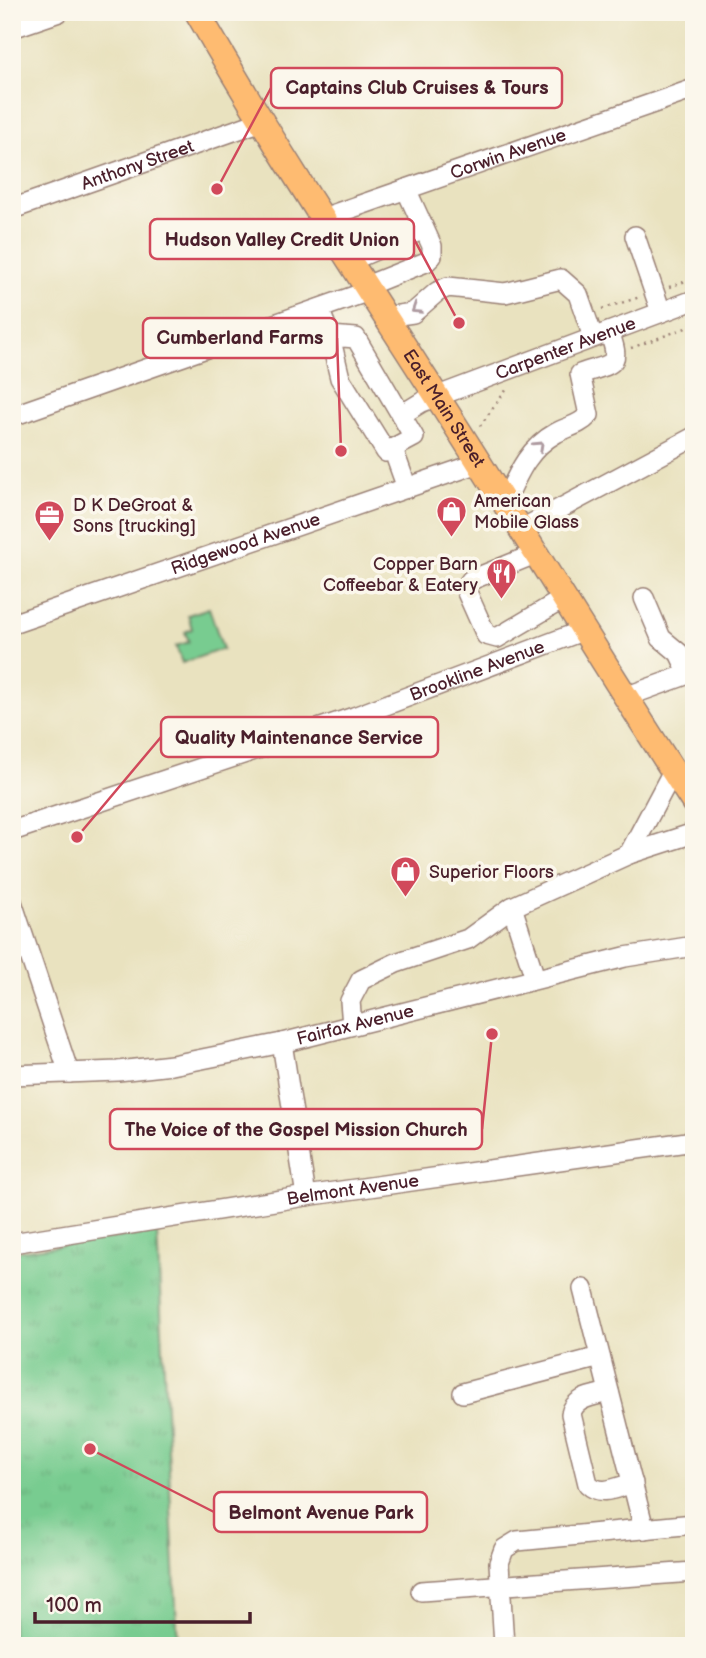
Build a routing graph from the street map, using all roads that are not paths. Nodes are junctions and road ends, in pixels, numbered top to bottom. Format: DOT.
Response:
graph roads {
  1 [pos="59,12"];
  2 [pos="197,12"];
  3 [pos="12,29"];
  4 [pos="694,89"];
  5 [pos="262,121"];
  6 [pos="406,189"];
  7 [pos="12,209"];
  8 [pos="323,218"];
  9 [pos="424,229"];
  10 [pos="635,236"];
  11 [pos="350,261"];
  12 [pos="367,289"];
  13 [pos="694,300"];
  14 [pos="319,309"];
  15 [pos="661,312"];
  16 [pos="386,317"];
  17 [pos="601,335"];
  18 [pos="330,336"];
  19 [pos="570,346"];
  20 [pos="580,374"];
  21 [pos="438,398"];
  22 [pos="401,415"];
  23 [pos="12,416"];
  24 [pos="694,437"];
  25 [pos="393,449"];
  26 [pos="479,463"];
  27 [pos="407,488"];
  28 [pos="504,504"];
  29 [pos="520,530"];
  30 [pos="535,554"];
  31 [pos="644,598"];
  32 [pos="563,599"];
  33 [pos="12,624"];
  34 [pos="582,631"];
  35 [pos="691,673"];
  36 [pos="625,697"];
  37 [pos="673,771"];
  38 [pos="694,803"];
  39 [pos="12,831"];
  40 [pos="694,833"];
  41 [pos="629,854"];
  42 [pos="12,902"];
  43 [pos="512,907"];
  44 [pos="694,946"];
  45 [pos="535,978"];
  46 [pos="352,1025"];
  47 [pos="282,1043"];
  48 [pos="69,1073"];
  49 [pos="12,1075"];
  50 [pos="694,1141"];
  51 [pos="306,1196"];
  52 [pos="12,1243"];
  53 [pos="583,1289"];
  54 [pos="600,1357"];
  55 [pos="609,1392"];
  56 [pos="463,1393"];
  57 [pos="633,1483"];
  58 [pos="694,1524"];
  59 [pos="645,1529"];
  60 [pos="694,1572"];
  61 [pos="500,1586"];
  62 [pos="421,1591"];
  63 [pos="504,1646"];
  1 -- 3 [label="street"];
  2 -- 5 [label="main road, East Main Street"];
  4 -- 6 [label="street, Corwin Avenue"];
  5 -- 7 [label="street, Anthony Street"];
  5 -- 8 [label="main road, East Main Street"];
  6 -- 8 [label="street, Corwin Avenue"];
  6 -- 9 [label="street"];
  8 -- 11 [label="main road, East Main Street"];
  9 -- 11 [label="street"];
  9 -- 12 [label="street"];
  10 -- 15 [label="street"];
  11 -- 12 [label="main road, East Main Street"];
  12 -- 14 [label="street"];
  12 -- 16 [label="main road, East Main Street"];
  13 -- 15 [label="street, Carpenter Avenue"];
  14 -- 18 [label="street"];
  14 -- 23 [label="street"];
  15 -- 17 [label="street, Carpenter Avenue"];
  17 -- 16 [label="street, one-way"];
  16 -- 21 [label="main road, East Main Street"];
  17 -- 19 [label="street, Carpenter Avenue"];
  17 -- 20 [label="street"];
  18 -- 22 [label="street"];
  18 -- 25 [label="street"];
  19 -- 20 [label="street"];
  19 -- 21 [label="street, Carpenter Avenue"];
  28 -- 20 [label="street, one-way"];
  21 -- 22 [label="street, Carpenter Avenue"];
  21 -- 26 [label="main road, East Main Street"];
  22 -- 25 [label="street"];
  24 -- 29 [label="street"];
  25 -- 27 [label="street"];
  26 -- 27 [label="street, Ridgewood Avenue"];
  26 -- 28 [label="main road, East Main Street"];
  27 -- 33 [label="street, Ridgewood Avenue"];
  28 -- 29 [label="main road, East Main Street"];
  29 -- 30 [label="main road, East Main Street"];
  30 -- 32 [label="main road, East Main Street"];
  30 -- 32 [label="street"];
  31 -- 35 [label="street"];
  32 -- 34 [label="main road, East Main Street"];
  34 -- 36 [label="main road, East Main Street"];
  34 -- 39 [label="street, Brookline Avenue"];
  35 -- 36 [label="street"];
  36 -- 37 [label="main road, East Main Street"];
  37 -- 38 [label="main road, East Main Street"];
  37 -- 41 [label="street"];
  40 -- 41 [label="street"];
  41 -- 43 [label="street"];
  42 -- 48 [label="street"];
  43 -- 45 [label="street"];
  43 -- 46 [label="street"];
  44 -- 45 [label="street, Fairfax Avenue"];
  45 -- 46 [label="street, Fairfax Avenue"];
  46 -- 47 [label="street, Fairfax Avenue"];
  47 -- 48 [label="street, Fairfax Avenue"];
  47 -- 51 [label="street"];
  48 -- 49 [label="street, Fairfax Avenue"];
  50 -- 51 [label="street, Belmont Avenue"];
  51 -- 52 [label="street, Belmont Avenue"];
  53 -- 54 [label="street"];
  54 -- 55 [label="street"];
  54 -- 56 [label="street"];
  55 -- 57 [label="street"];
  55 -- 57 [label="street"];
  57 -- 59 [label="street"];
  58 -- 59 [label="street"];
  59 -- 61 [label="street"];
  60 -- 61 [label="street"];
  61 -- 62 [label="street"];
  61 -- 63 [label="street"];
}
